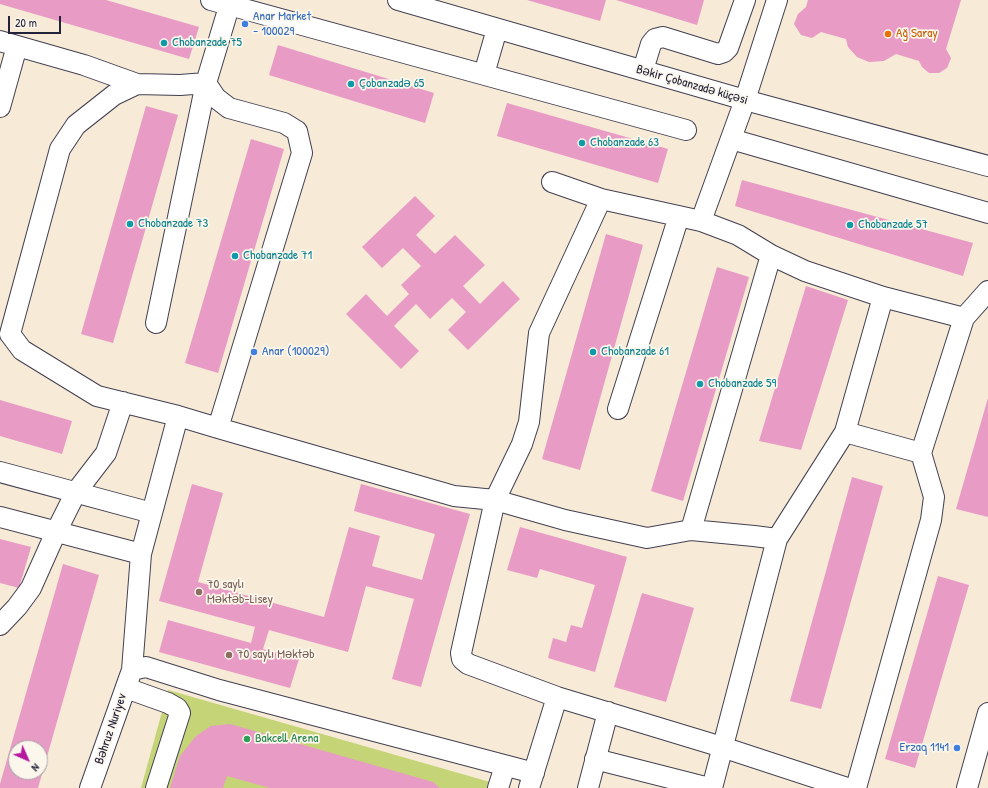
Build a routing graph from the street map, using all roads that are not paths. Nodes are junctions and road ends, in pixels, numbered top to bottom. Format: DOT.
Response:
graph roads {
  1 [pos="400,0"];
  2 [pos="745,0"];
  3 [pos="777,0"];
  4 [pos="224,2"];
  5 [pos="497,29"];
  6 [pos="8,44"];
  7 [pos="643,70"];
  8 [pos="484,74"];
  9 [pos="206,83"];
  10 [pos="137,84"];
  11 [pos="745,100"];
  12 [pos="0,107"];
  13 [pos="686,130"];
  14 [pos="731,139"];
  15 [pos="988,166"];
  16 [pos="552,182"];
  17 [pos="601,199"];
  18 [pos="988,213"];
  19 [pos="679,216"];
  20 [pos="702,221"];
  21 [pos="771,255"];
  22 [pos="988,291"];
  23 [pos="883,297"];
  24 [pos="964,318"];
  25 [pos="156,323"];
  26 [pos="123,402"];
  27 [pos="618,409"];
  28 [pos="178,416"];
  29 [pos="218,428"];
  30 [pos="845,432"];
  31 [pos="921,452"];
  32 [pos="0,472"];
  33 [pos="76,492"];
  34 [pos="495,500"];
  35 [pos="152,513"];
  36 [pos="0,517"];
  37 [pos="691,530"];
  38 [pos="56,532"];
  39 [pos="777,539"];
  40 [pos="142,554"];
  41 [pos="0,625"];
  42 [pos="129,679"];
  43 [pos="557,697"];
  44 [pos="608,712"];
  45 [pos="988,713"];
  46 [pos="722,747"];
  47 [pos="595,759"];
  48 [pos="505,766"];
  49 [pos="532,781"];
  50 [pos="90,788"];
  51 [pos="156,788"];
  52 [pos="498,788"];
  53 [pos="588,788"];
  54 [pos="710,788"];
  55 [pos="847,788"];
  56 [pos="856,788"];
  57 [pos="967,788"];
  1 -- 5 [label="street, Bəkir Çobanzadə küçəsi"];
  2 -- 7 [label="street"];
  3 -- 11 [label="street"];
  4 -- 8 [label="street"];
  4 -- 9 [label="street"];
  5 -- 7 [label="street, Bəkir Çobanzadə küçəsi"];
  5 -- 8 [label="street"];
  6 -- 10 [label="street"];
  6 -- 12 [label="street"];
  7 -- 11 [label="street, Bəkir Çobanzadə küçəsi"];
  8 -- 13 [label="street"];
  9 -- 10 [label="street"];
  9 -- 25 [label="street"];
  9 -- 29 [label="street"];
  10 -- 26 [label="street"];
  11 -- 14 [label="street"];
  11 -- 15 [label="street, Bəkir Çobanzadə küçəsi"];
  14 -- 18 [label="street"];
  14 -- 20 [label="street"];
  16 -- 17 [label="street"];
  17 -- 19 [label="street"];
  17 -- 34 [label="street"];
  19 -- 20 [label="street"];
  19 -- 27 [label="street"];
  20 -- 21 [label="street"];
  21 -- 23 [label="street"];
  21 -- 37 [label="street"];
  22 -- 24 [label="street"];
  23 -- 24 [label="street"];
  23 -- 30 [label="street"];
  24 -- 31 [label="street"];
  26 -- 28 [label="street"];
  26 -- 33 [label="street"];
  28 -- 29 [label="street"];
  28 -- 35 [label="street, Bəhruz Nuriyev"];
  29 -- 34 [label="street"];
  30 -- 31 [label="street"];
  30 -- 39 [label="street"];
  31 -- 56 [label="street"];
  32 -- 33 [label="street"];
  33 -- 35 [label="street"];
  33 -- 38 [label="street"];
  34 -- 37 [label="street"];
  34 -- 43 [label="street"];
  35 -- 40 [label="street, Bəhruz Nuriyev"];
  36 -- 38 [label="street"];
  37 -- 39 [label="street"];
  38 -- 40 [label="street"];
  38 -- 41 [label="street"];
  39 -- 46 [label="street"];
  40 -- 42 [label="street, Bəhruz Nuriyev"];
  42 -- 48 [label="street"];
  42 -- 50 [label="street, Bəhruz Nuriyev"];
  42 -- 51 [label="street"];
  43 -- 44 [label="street"];
  43 -- 49 [label="street"];
  44 -- 46 [label="street"];
  44 -- 47 [label="street"];
  45 -- 57 [label="street"];
  46 -- 54 [label="street"];
  46 -- 55 [label="street"];
  47 -- 53 [label="street"];
  47 -- 54 [label="street"];
  48 -- 49 [label="street"];
  48 -- 52 [label="street"];
}
